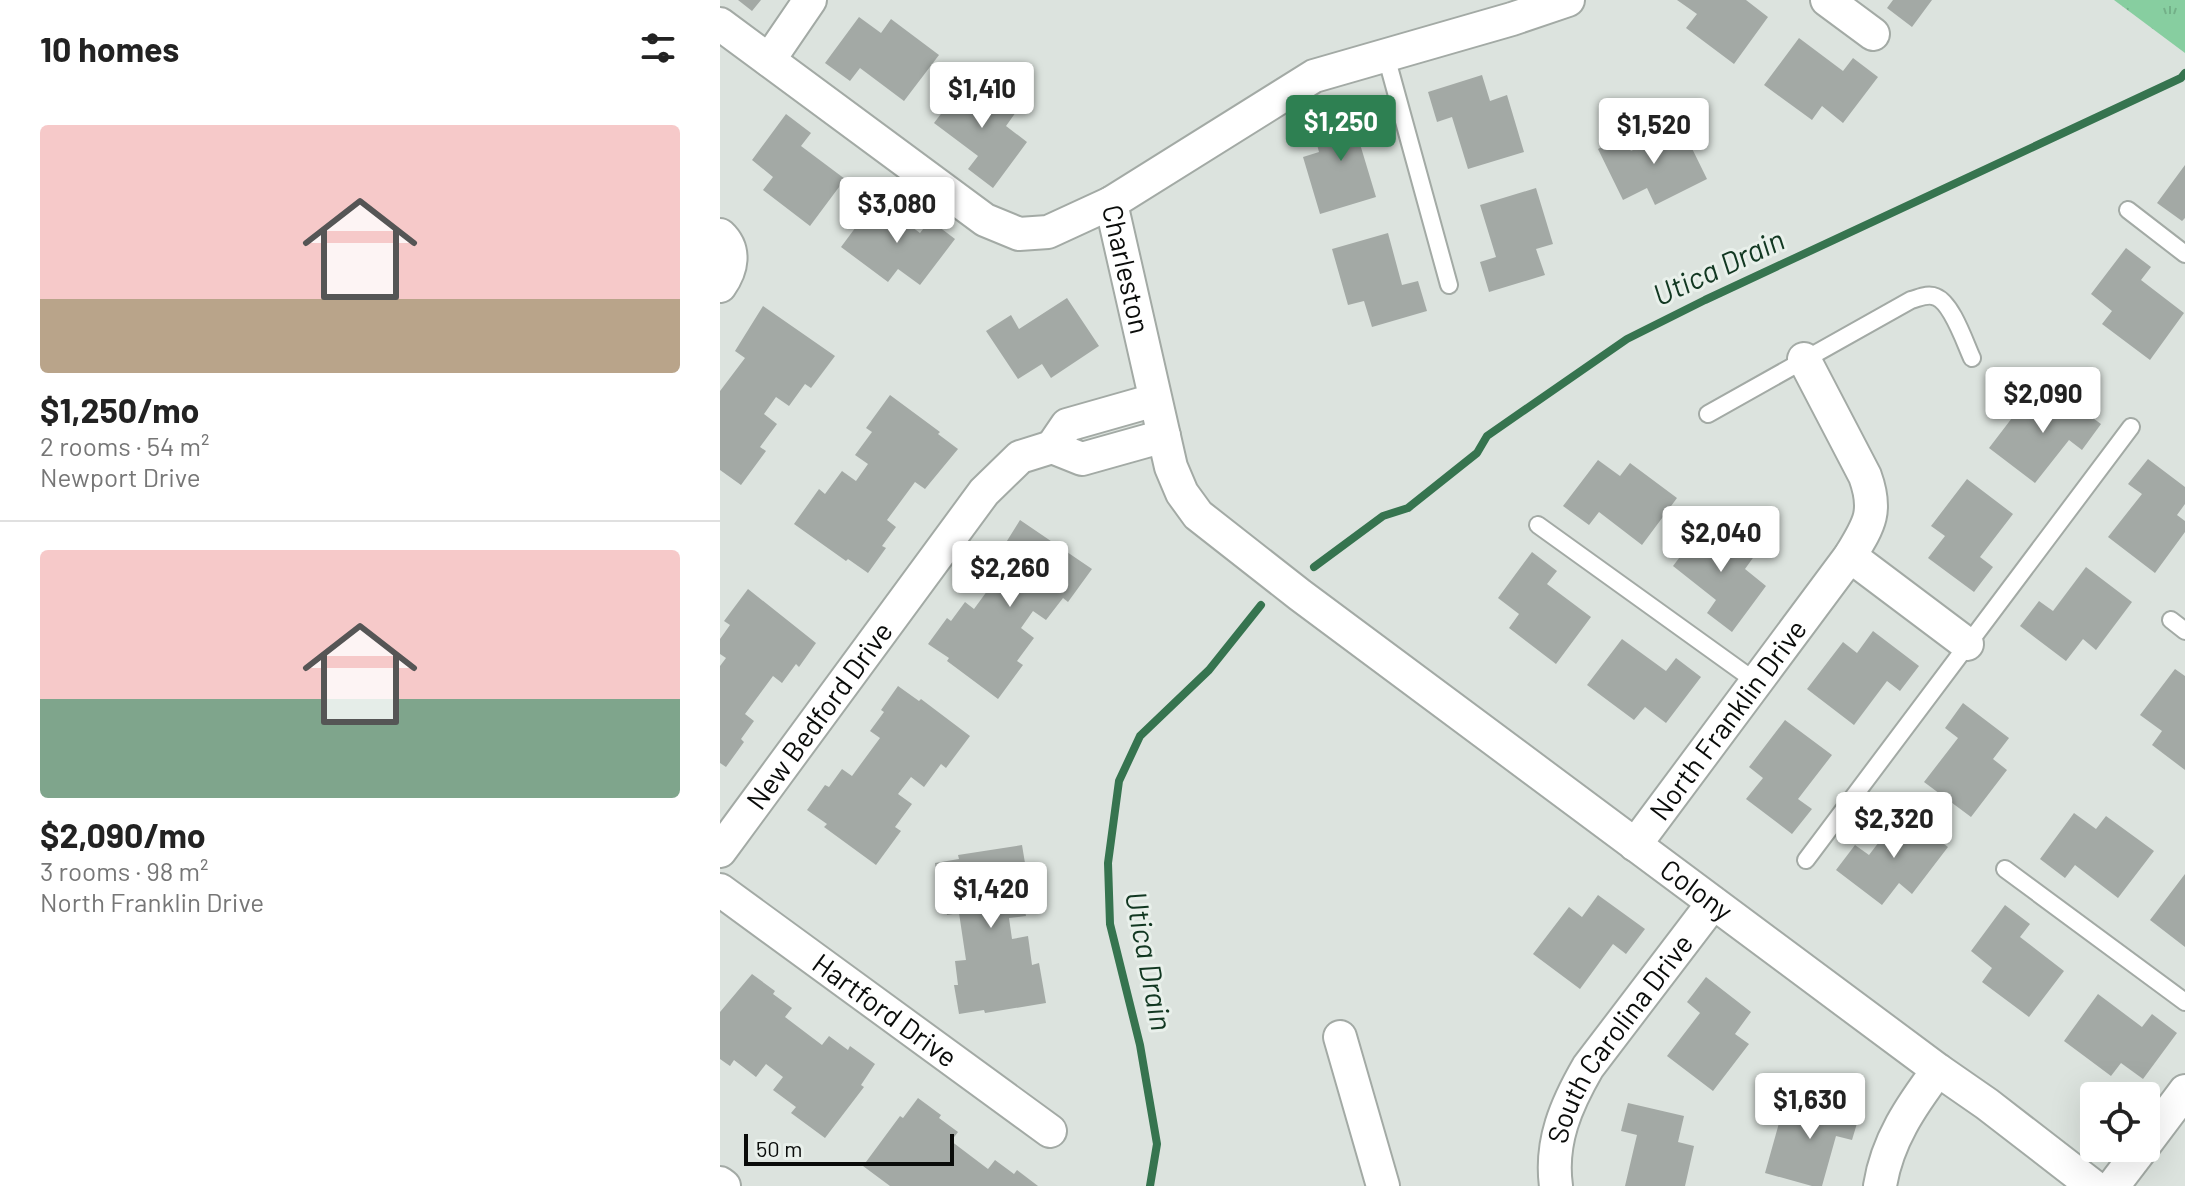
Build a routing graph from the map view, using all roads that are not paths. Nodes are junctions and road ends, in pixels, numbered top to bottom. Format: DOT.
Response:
graph roads {
  1 [pos="810,0"];
  2 [pos="1568,0"];
  3 [pos="1827,0"];
  4 [pos="720,24"];
  5 [pos="1873,34"];
  6 [pos="1386,56"];
  7 [pos="769,60"];
  8 [pos="1111,203"];
  9 [pos="2128,210"];
  10 [pos="720,235"];
  11 [pos="2185,254"];
  12 [pos="1449,285"];
  13 [pos="720,286"];
  14 [pos="1972,358"];
  15 [pos="1804,359"];
  16 [pos="1155,400"];
  17 [pos="1708,414"];
  18 [pos="2131,427"];
  19 [pos="1164,436"];
  20 [pos="1052,447"];
  21 [pos="1538,525"];
  22 [pos="1850,556"];
  23 [pos="1300,595"];
  24 [pos="2171,620"];
  25 [pos="2185,631"];
  26 [pos="1967,644"];
  27 [pos="1755,681"];
  28 [pos="1635,845"];
  29 [pos="720,851"];
  30 [pos="1806,860"];
  31 [pos="2005,869"];
  32 [pos="720,890"];
  33 [pos="1713,903"];
  34 [pos="2185,1002"];
  35 [pos="1340,1037"];
  36 [pos="1938,1070"];
  37 [pos="2185,1091"];
  38 [pos="2160,1124"];
  39 [pos="1050,1131"];
  40 [pos="2131,1162"];
  41 [pos="1383,1186"];
  42 [pos="1556,1186"];
  43 [pos="1880,1186"];
  44 [pos="2093,1186"];
  45 [pos="2113,1186"];
  1 -- 7 [label="street"];
  2 -- 6 [label="street"];
  3 -- 5 [label="street"];
  4 -- 7 [label="street, Charleston"];
  6 -- 8 [label="street"];
  6 -- 12 [label="lane"];
  7 -- 8 [label="street, Charleston"];
  8 -- 16 [label="street, Charleston"];
  9 -- 11 [label="lane"];
  10 -- 13 [label="street"];
  14 -- 15 [label="lane"];
  15 -- 17 [label="lane"];
  15 -- 22 [label="street, North Franklin Drive"];
  16 -- 19 [label="street, Charleston"];
  16 -- 20 [label="street, New Bedford Drive"];
  18 -- 26 [label="lane"];
  19 -- 20 [label="street"];
  19 -- 23 [label="street, Charleston"];
  20 -- 29 [label="street, New Bedford Drive"];
  21 -- 27 [label="lane"];
  22 -- 26 [label="street"];
  22 -- 27 [label="street, North Franklin Drive"];
  23 -- 28 [label="street, Colony"];
  24 -- 25 [label="lane"];
  26 -- 30 [label="lane"];
  27 -- 28 [label="street, North Franklin Drive"];
  28 -- 33 [label="street, Colony"];
  31 -- 34 [label="lane"];
  32 -- 39 [label="street, Hartford Drive"];
  33 -- 36 [label="street, Colony"];
  33 -- 42 [label="street, South Carolina Drive"];
  35 -- 41 [label="street"];
  36 -- 43 [label="street"];
  36 -- 44 [label="street, Colony"];
  37 -- 38 [label="street"];
  40 -- 45 [label="street"];
}
